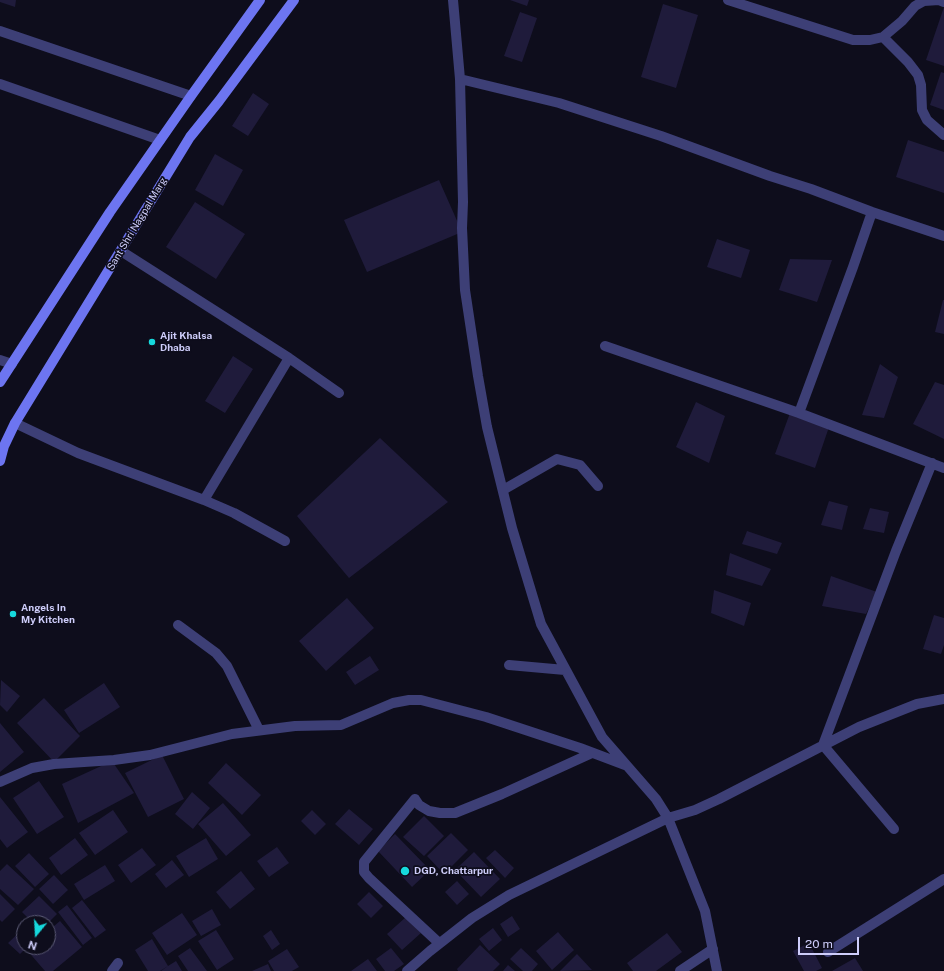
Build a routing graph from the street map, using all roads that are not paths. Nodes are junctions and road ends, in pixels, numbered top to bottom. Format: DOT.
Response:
graph roads {
  1 [pos="260,0"];
  2 [pos="294,0"];
  3 [pos="453,0"];
  4 [pos="728,0"];
  5 [pos="944,2"];
  6 [pos="916,3"];
  7 [pos="0,31"];
  8 [pos="884,37"];
  9 [pos="460,79"];
  10 [pos="0,84"];
  11 [pos="191,96"];
  12 [pos="944,135"];
  13 [pos="160,140"];
  14 [pos="872,212"];
  15 [pos="944,236"];
  16 [pos="121,251"];
  17 [pos="605,346"];
  18 [pos="289,358"];
  19 [pos="0,360"];
  20 [pos="12,364"];
  21 [pos="0,382"];
  22 [pos="339,393"];
  23 [pos="799,413"];
  24 [pos="15,423"];
  25 [pos="0,461"];
  26 [pos="932,463"];
  27 [pos="944,468"];
  28 [pos="598,486"];
  29 [pos="503,490"];
  30 [pos="204,500"];
  31 [pos="284,541"];
  32 [pos="178,625"];
  33 [pos="509,665"];
  34 [pos="565,670"];
  35 [pos="944,699"];
  36 [pos="259,730"];
  37 [pos="823,745"];
  38 [pos="592,753"];
  39 [pos="628,767"];
  40 [pos="0,782"];
  41 [pos="668,818"];
  42 [pos="894,829"];
  43 [pos="944,879"];
  44 [pos="440,943"];
  45 [pos="713,949"];
  46 [pos="828,952"];
  47 [pos="407,971"];
  48 [pos="680,971"];
  49 [pos="717,971"];
  1 -- 11 [label="main road"];
  2 -- 16 [label="main road, Sant Shri Nagpal Marg"];
  3 -- 9 [label="street"];
  4 -- 8 [label="street"];
  5 -- 6 [label="street"];
  6 -- 8 [label="street"];
  7 -- 11 [label="street"];
  8 -- 12 [label="street"];
  9 -- 14 [label="street"];
  9 -- 29 [label="street"];
  10 -- 13 [label="street"];
  11 -- 13 [label="main road"];
  13 -- 20 [label="main road"];
  14 -- 15 [label="street"];
  14 -- 23 [label="street"];
  16 -- 18 [label="street"];
  16 -- 24 [label="main road, Sant Shri Nagpal Marg"];
  17 -- 23 [label="street"];
  18 -- 22 [label="street"];
  18 -- 30 [label="street"];
  19 -- 20 [label="street"];
  20 -- 21 [label="main road"];
  23 -- 26 [label="street"];
  24 -- 25 [label="main road, Sant Shri Nagpal Marg"];
  24 -- 30 [label="street"];
  26 -- 27 [label="street"];
  26 -- 37 [label="street"];
  28 -- 29 [label="street"];
  29 -- 34 [label="street"];
  30 -- 31 [label="street"];
  32 -- 36 [label="street"];
  33 -- 34 [label="street"];
  34 -- 39 [label="street"];
  35 -- 37 [label="street"];
  36 -- 38 [label="street"];
  36 -- 40 [label="street"];
  37 -- 41 [label="street"];
  37 -- 42 [label="street"];
  38 -- 39 [label="street"];
  38 -- 44 [label="street"];
  39 -- 41 [label="street"];
  41 -- 44 [label="street"];
  41 -- 45 [label="street"];
  43 -- 46 [label="street"];
  44 -- 47 [label="street"];
  45 -- 48 [label="street"];
  45 -- 49 [label="street"];
}
